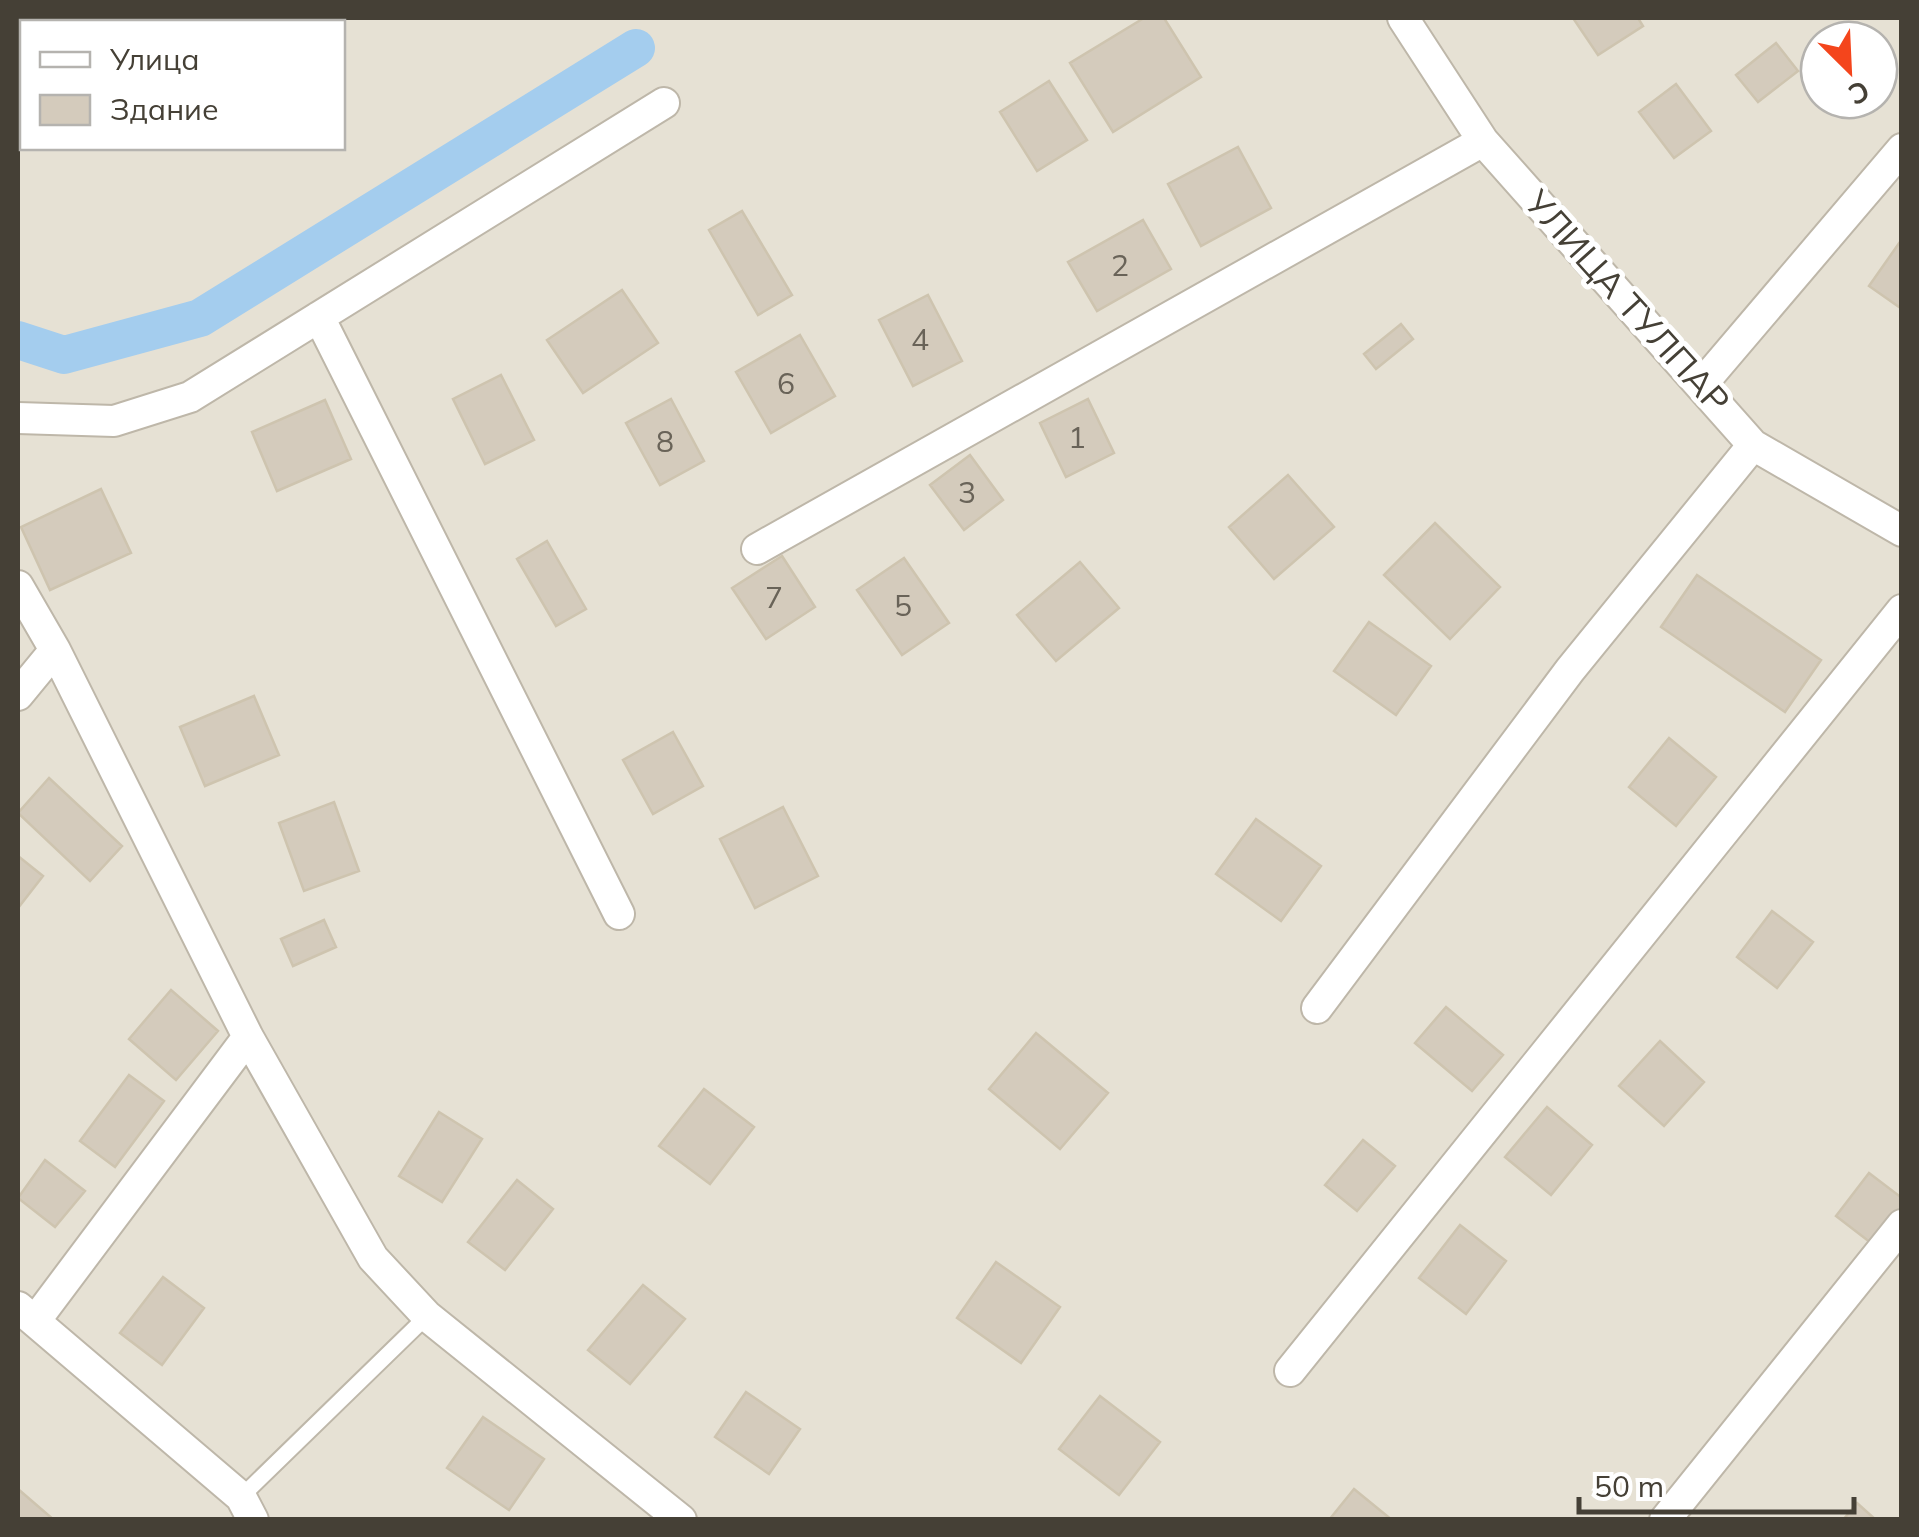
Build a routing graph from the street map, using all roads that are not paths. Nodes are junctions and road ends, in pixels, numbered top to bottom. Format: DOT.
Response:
graph roads {
  1 [pos="1404,18"];
  2 [pos="664,103"];
  3 [pos="1483,140"];
  4 [pos="1902,149"];
  5 [pos="319,317"];
  6 [pos="1702,384"];
  7 [pos="18,418"];
  8 [pos="1752,445"];
  9 [pos="1902,530"];
  10 [pos="756,549"];
  11 [pos="18,586"];
  12 [pos="1902,610"];
  13 [pos="56,650"];
  14 [pos="18,695"];
  15 [pos="619,914"];
  16 [pos="1317,1008"];
  17 [pos="248,1037"];
  18 [pos="1902,1226"];
  19 [pos="26,1314"];
  20 [pos="427,1316"];
  21 [pos="1290,1371"];
  22 [pos="247,1508"];
  23 [pos="681,1520"];
  24 [pos="1665,1520"];
  1 -- 3 [label="street, УЛИЦА ТУЛПАР"];
  2 -- 5 [label="street"];
  3 -- 6 [label="street, УЛИЦА ТУЛПАР"];
  3 -- 10 [label="street"];
  4 -- 6 [label="street"];
  5 -- 7 [label="street"];
  5 -- 15 [label="street"];
  6 -- 8 [label="street, УЛИЦА ТУЛПАР"];
  8 -- 9 [label="street, УЛИЦА ТУЛПАР"];
  8 -- 16 [label="street"];
  11 -- 13 [label="street"];
  12 -- 21 [label="street"];
  13 -- 14 [label="street"];
  13 -- 17 [label="street"];
  17 -- 19 [label="street"];
  17 -- 20 [label="street"];
  18 -- 24 [label="street"];
  19 -- 22 [label="street"];
  20 -- 22 [label="lane"];
  20 -- 23 [label="street"];
}
